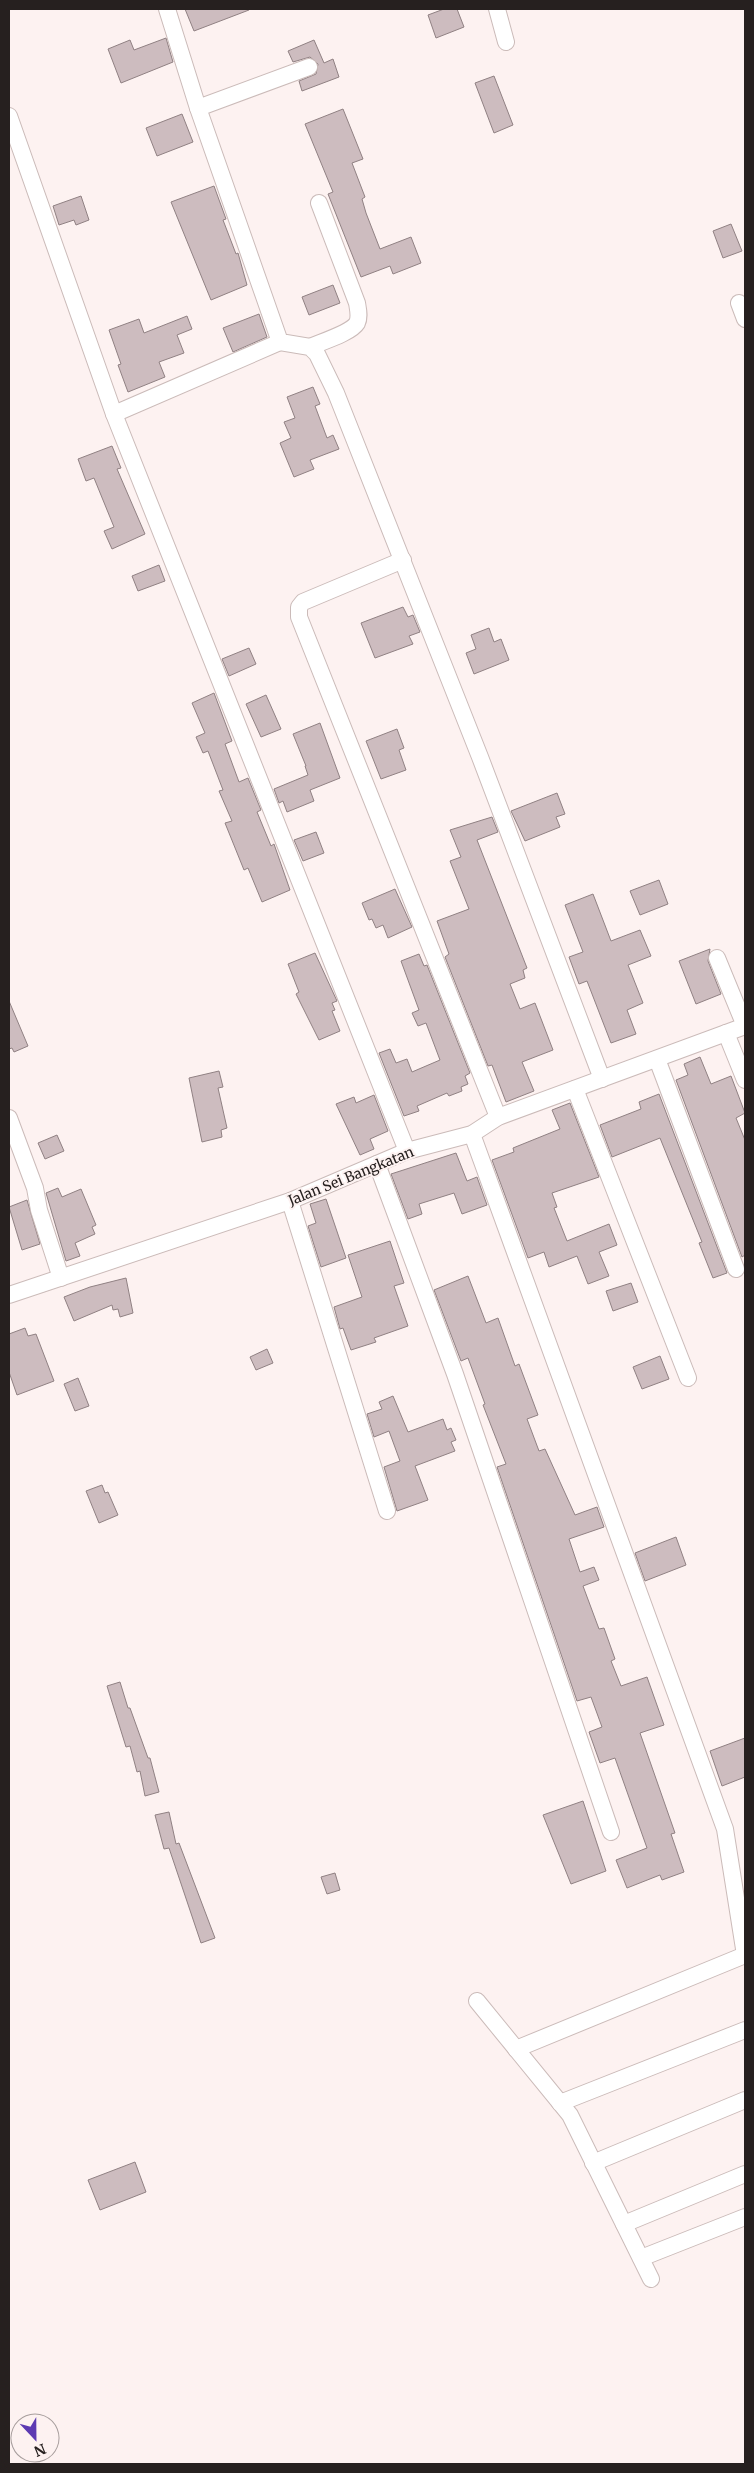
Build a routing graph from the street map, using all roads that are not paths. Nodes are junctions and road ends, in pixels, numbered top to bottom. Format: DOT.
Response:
graph roads {
  1 [pos="167,9"];
  2 [pos="497,9"];
  3 [pos="506,42"];
  4 [pos="309,67"];
  5 [pos="198,108"];
  6 [pos="9,116"];
  7 [pos="319,203"];
  8 [pos="739,303"];
  9 [pos="745,319"];
  10 [pos="280,342"];
  11 [pos="310,347"];
  12 [pos="114,414"];
  13 [pos="403,560"];
  14 [pos="717,958"];
  15 [pos="745,1026"];
  16 [pos="726,1033"];
  17 [pos="657,1059"];
  18 [pos="602,1079"];
  19 [pos="745,1080"];
  20 [pos="575,1089"];
  21 [pos="498,1117"];
  22 [pos="9,1118"];
  23 [pos="472,1134"];
  24 [pos="407,1151"];
  25 [pos="377,1164"];
  26 [pos="290,1201"];
  27 [pos="736,1268"];
  28 [pos="61,1278"];
  29 [pos="9,1296"];
  30 [pos="688,1378"];
  31 [pos="387,1511"];
  32 [pos="611,1832"];
  33 [pos="745,1955"];
  34 [pos="477,2001"];
  35 [pos="745,2030"];
  36 [pos="516,2049"];
  37 [pos="745,2100"];
  38 [pos="560,2103"];
  39 [pos="593,2163"];
  40 [pos="745,2174"];
  41 [pos="745,2218"];
  42 [pos="624,2224"];
  43 [pos="641,2258"];
  44 [pos="651,2279"];
  1 -- 5 [label="street"];
  2 -- 3 [label="street"];
  4 -- 5 [label="street"];
  5 -- 10 [label="street"];
  6 -- 12 [label="street"];
  7 -- 11 [label="street"];
  8 -- 9 [label="street"];
  10 -- 11 [label="street"];
  10 -- 12 [label="street"];
  11 -- 13 [label="street"];
  12 -- 24 [label="street"];
  13 -- 18 [label="street"];
  13 -- 21 [label="street"];
  14 -- 15 [label="street"];
  15 -- 16 [label="street, Jalan Sei Bangkatan"];
  16 -- 17 [label="street, Jalan Sei Bangkatan"];
  16 -- 19 [label="street"];
  17 -- 18 [label="street, Jalan Sei Bangkatan"];
  17 -- 27 [label="street"];
  18 -- 20 [label="street, Jalan Sei Bangkatan"];
  20 -- 21 [label="street, Jalan Sei Bangkatan"];
  20 -- 30 [label="street"];
  21 -- 23 [label="street, Jalan Sei Bangkatan"];
  22 -- 28 [label="street"];
  23 -- 24 [label="street, Jalan Sei Bangkatan"];
  23 -- 33 [label="street"];
  24 -- 25 [label="street, Jalan Sei Bangkatan"];
  25 -- 26 [label="street, Jalan Sei Bangkatan"];
  25 -- 32 [label="street"];
  26 -- 28 [label="street, Jalan Sei Bangkatan"];
  26 -- 31 [label="street"];
  28 -- 29 [label="street, Jalan Sei Bangkatan"];
  33 -- 36 [label="street"];
  34 -- 36 [label="street"];
  35 -- 38 [label="street"];
  36 -- 38 [label="street"];
  37 -- 39 [label="street"];
  38 -- 39 [label="street"];
  39 -- 42 [label="street"];
  40 -- 42 [label="street"];
  41 -- 43 [label="street"];
  42 -- 43 [label="street"];
  43 -- 44 [label="street"];
}
